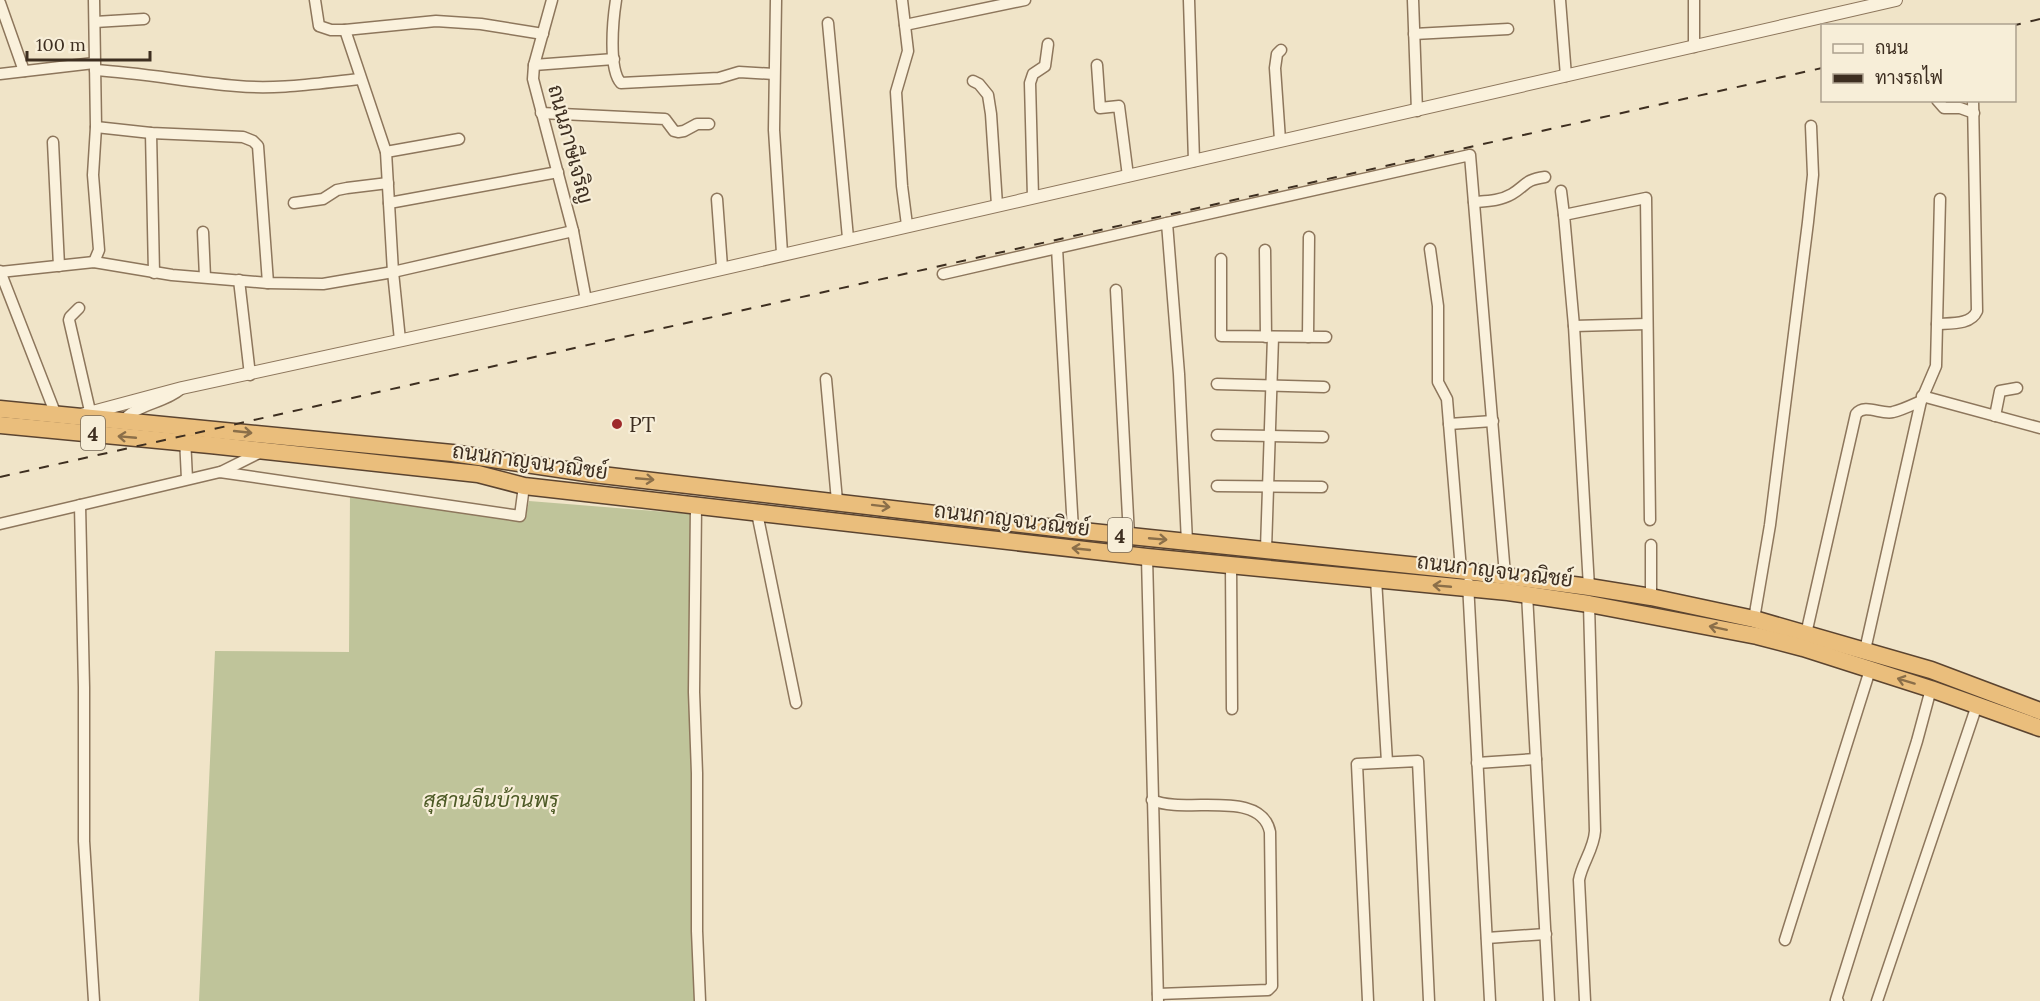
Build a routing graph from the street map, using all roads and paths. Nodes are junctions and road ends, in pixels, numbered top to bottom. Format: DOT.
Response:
graph roads {
  1 [pos="94,0"];
  2 [pos="315,0"];
  3 [pos="552,0"];
  4 [pos="616,0"];
  5 [pos="776,0"];
  6 [pos="902,0"];
  7 [pos="1025,0"];
  8 [pos="1189,0"];
  9 [pos="1413,0"];
  10 [pos="1560,0"];
  11 [pos="1694,0"];
  12 [pos="1896,0"];
  13 [pos="0,3"];
  14 [pos="144,19"];
  15 [pos="95,22"];
  16 [pos="828,23"];
  17 [pos="904,25"];
  18 [pos="1508,29"];
  19 [pos="345,30"];
  20 [pos="543,34"];
  21 [pos="1414,34"];
  22 [pos="1048,44"];
  23 [pos="1694,47"];
  24 [pos="1281,50"];
  25 [pos="614,59"];
  26 [pos="534,65"];
  27 [pos="1096,65"];
  28 [pos="95,67"];
  29 [pos="24,71"];
  30 [pos="0,74"];
  31 [pos="774,74"];
  32 [pos="1566,76"];
  33 [pos="360,79"];
  34 [pos="973,81"];
  35 [pos="1939,102"];
  36 [pos="1973,102"];
  37 [pos="1417,111"];
  38 [pos="541,113"];
  39 [pos="1974,113"];
  40 [pos="709,124"];
  41 [pos="1811,126"];
  42 [pos="96,127"];
  43 [pos="152,134"];
  44 [pos="459,139"];
  45 [pos="1280,141"];
  46 [pos="53,142"];
  47 [pos="386,153"];
  48 [pos="1194,161"];
  49 [pos="558,172"];
  50 [pos="1128,176"];
  51 [pos="1545,177"];
  52 [pos="388,183"];
  53 [pos="1561,191"];
  54 [pos="1033,196"];
  55 [pos="717,199"];
  56 [pos="1940,199"];
  57 [pos="1474,202"];
  58 [pos="294,203"];
  59 [pos="389,203"];
  60 [pos="998,205"];
  61 [pos="1564,215"];
  62 [pos="1167,223"];
  63 [pos="907,225"];
  64 [pos="573,231"];
  65 [pos="203,232"];
  66 [pos="1309,237"];
  67 [pos="848,238"];
  68 [pos="1057,248"];
  69 [pos="1430,249"];
  70 [pos="1265,250"];
  71 [pos="782,253"];
  72 [pos="1221,259"];
  73 [pos="94,262"];
  74 [pos="59,266"];
  75 [pos="722,267"];
  76 [pos="0,272"];
  77 [pos="393,272"];
  78 [pos="154,273"];
  79 [pos="944,274"];
  80 [pos="205,277"];
  81 [pos="239,280"];
  82 [pos="268,283"];
  83 [pos="1116,290"];
  84 [pos="586,300"];
  85 [pos="79,308"];
  86 [pos="1647,324"];
  87 [pos="1937,324"];
  88 [pos="1574,326"];
  89 [pos="1270,337"];
  90 [pos="1326,337"];
  91 [pos="1308,338"];
  92 [pos="400,340"];
  93 [pos="250,375"];
  94 [pos="826,379"];
  95 [pos="1217,384"];
  96 [pos="1271,386"];
  97 [pos="1324,387"];
  98 [pos="182,388"];
  99 [pos="2017,388"];
  100 [pos="1922,399"];
  101 [pos="0,410"];
  102 [pos="83,414"];
  103 [pos="56,415"];
  104 [pos="1995,416"];
  105 [pos="1493,421"];
  106 [pos="122,422"];
  107 [pos="1449,424"];
  108 [pos="0,425"];
  109 [pos="2040,428"];
  110 [pos="185,435"];
  111 [pos="1217,435"];
  112 [pos="1270,436"];
  113 [pos="1323,437"];
  114 [pos="264,451"];
  115 [pos="452,453"];
  116 [pos="220,472"];
  117 [pos="450,472"];
  118 [pos="187,479"];
  119 [pos="524,486"];
  120 [pos="1217,486"];
  121 [pos="1322,487"];
  122 [pos="1268,488"];
  123 [pos="837,501"];
  124 [pos="80,505"];
  125 [pos="696,506"];
  126 [pos="757,513"];
  127 [pos="1650,520"];
  128 [pos="0,524"];
  129 [pos="1073,530"];
  130 [pos="1129,536"];
  131 [pos="1187,542"];
  132 [pos="1651,545"];
  133 [pos="1266,549"];
  134 [pos="1148,557"];
  135 [pos="1231,565"];
  136 [pos="1464,571"];
  137 [pos="1505,575"];
  138 [pos="1377,579"];
  139 [pos="1589,587"];
  140 [pos="1468,588"];
  141 [pos="1527,594"];
  142 [pos="1651,597"];
  143 [pos="1589,604"];
  144 [pos="1754,619"];
  145 [pos="1806,634"];
  146 [pos="1865,650"];
  147 [pos="1870,670"];
  148 [pos="1930,688"];
  149 [pos="796,704"];
  150 [pos="1977,705"];
  151 [pos="1232,708"];
  152 [pos="2039,719"];
  153 [pos="1536,759"];
  154 [pos="1387,762"];
  155 [pos="1477,763"];
  156 [pos="1152,800"];
  157 [pos="1546,934"];
  158 [pos="1487,938"];
  159 [pos="1785,940"];
  160 [pos="1158,997"];
  161 [pos="94,1001"];
  162 [pos="700,1001"];
  163 [pos="1368,1001"];
  164 [pos="1429,1001"];
  165 [pos="1490,1001"];
  166 [pos="1549,1001"];
  167 [pos="1585,1001"];
  168 [pos="1838,1001"];
  169 [pos="1877,1001"];
  1 -- 15 [label="street"];
  2 -- 19 [label="street"];
  3 -- 20 [label="street, ถนนภาษีเจริญ"];
  4 -- 25 [label="street"];
  5 -- 31 [label="street"];
  6 -- 17 [label="street"];
  7 -- 17 [label="street"];
  8 -- 48 [label="street"];
  9 -- 21 [label="street"];
  10 -- 32 [label="street"];
  11 -- 23 [label="street"];
  12 -- 23 [label="street"];
  13 -- 29 [label="street"];
  14 -- 15 [label="street"];
  15 -- 28 [label="street"];
  16 -- 67 [label="street"];
  17 -- 63 [label="street"];
  18 -- 21 [label="street"];
  19 -- 20 [label="street"];
  19 -- 33 [label="street"];
  20 -- 26 [label="street, ถนนภาษีเจริญ"];
  21 -- 37 [label="street"];
  22 -- 54 [label="street"];
  23 -- 32 [label="street"];
  24 -- 45 [label="street"];
  25 -- 26 [label="street"];
  25 -- 31 [label="street"];
  26 -- 38 [label="street, ถนนภาษีเจริญ"];
  27 -- 50 [label="street"];
  28 -- 29 [label="street"];
  28 -- 33 [label="street"];
  28 -- 42 [label="street"];
  29 -- 30 [label="street"];
  31 -- 71 [label="street"];
  32 -- 37 [label="street"];
  33 -- 47 [label="street"];
  34 -- 60 [label="street"];
  35 -- 39 [label="street"];
  36 -- 39 [label="street"];
  37 -- 45 [label="street"];
  38 -- 40 [label="street"];
  38 -- 49 [label="street, ถนนภาษีเจริญ"];
  39 -- 87 [label="street"];
  41 -- 144 [label="street"];
  42 -- 43 [label="street"];
  42 -- 73 [label="street"];
  43 -- 78 [label="street"];
  43 -- 82 [label="street"];
  44 -- 47 [label="street"];
  45 -- 48 [label="street"];
  46 -- 74 [label="street"];
  47 -- 52 [label="street"];
  48 -- 50 [label="street"];
  49 -- 59 [label="street"];
  49 -- 64 [label="street, ถนนภาษีเจริญ"];
  50 -- 54 [label="street"];
  51 -- 57 [label="street"];
  52 -- 58 [label="street"];
  52 -- 59 [label="street"];
  53 -- 61 [label="street"];
  54 -- 60 [label="street"];
  55 -- 75 [label="street"];
  56 -- 87 [label="street"];
  57 -- 62 [label="street"];
  57 -- 105 [label="street"];
  59 -- 77 [label="street"];
  60 -- 63 [label="street"];
  61 -- 86 [label="street"];
  61 -- 88 [label="street"];
  62 -- 68 [label="street"];
  62 -- 131 [label="street"];
  63 -- 67 [label="street"];
  64 -- 77 [label="street"];
  64 -- 84 [label="street, ถนนภาษีเจริญ"];
  65 -- 80 [label="street"];
  66 -- 91 [label="street"];
  67 -- 71 [label="street"];
  68 -- 79 [label="street"];
  68 -- 129 [label="street"];
  69 -- 107 [label="street"];
  70 -- 89 [label="street"];
  71 -- 75 [label="street"];
  72 -- 89 [label="street"];
  73 -- 74 [label="street"];
  73 -- 78 [label="street"];
  74 -- 76 [label="street"];
  75 -- 84 [label="street"];
  76 -- 103 [label="street"];
  77 -- 82 [label="street"];
  77 -- 92 [label="street"];
  78 -- 80 [label="street"];
  80 -- 81 [label="street"];
  81 -- 82 [label="street"];
  81 -- 93 [label="street"];
  83 -- 130 [label="street"];
  84 -- 92 [label="street"];
  85 -- 102 [label="street"];
  86 -- 88 [label="street"];
  86 -- 127 [label="street"];
  87 -- 100 [label="street"];
  88 -- 139 [label="street"];
  89 -- 91 [label="street"];
  89 -- 96 [label="street"];
  90 -- 91 [label="street"];
  92 -- 93 [label="street"];
  93 -- 98 [label="street"];
  94 -- 123 [label="street"];
  95 -- 96 [label="street"];
  96 -- 97 [label="street"];
  96 -- 112 [label="street"];
  98 -- 102 [label="street"];
  98 -- 106 [label="street"];
  99 -- 104 [label="street"];
  100 -- 104 [label="street"];
  100 -- 145 [label="street"];
  100 -- 146 [label="street"];
  101 -- 103 [label="highway, ถนนกาญจนวณิชย์ / 4"];
  102 -- 103 [label="highway, ถนนกาญจนวณิชย์ / 4"];
  102 -- 106 [label="highway, ถนนกาญจนวณิชย์ / 4"];
  104 -- 109 [label="street"];
  105 -- 107 [label="street"];
  105 -- 137 [label="street"];
  106 -- 110 [label="highway, ถนนกาญจนวณิชย์ / 4"];
  107 -- 136 [label="street"];
  110 -- 108 [label="highway, ถนนกาญจนวณิชย์ / 4, one-way"];
  110 -- 114 [label="highway, ถนนกาญจนวณิชย์ / 4"];
  110 -- 115 [label="highway, ถนนกาญจนวณิชย์ / 4, one-way"];
  110 -- 118 [label="street"];
  111 -- 112 [label="street"];
  112 -- 113 [label="street"];
  112 -- 122 [label="street"];
  114 -- 116 [label="street"];
  114 -- 117 [label="highway, ถนนกาญจนวณิชย์ / 4"];
  115 -- 117 [label="highway"];
  115 -- 123 [label="highway, ถนนกาญจนวณิชย์ / 4, one-way"];
  116 -- 118 [label="street"];
  116 -- 119 [label="street"];
  117 -- 119 [label="highway, ถนนกาญจนวณิชย์ / 4"];
  118 -- 124 [label="street"];
  119 -- 125 [label="highway, ถนนกาญจนวณิชย์ / 4"];
  120 -- 122 [label="street"];
  121 -- 122 [label="street"];
  122 -- 133 [label="street"];
  123 -- 129 [label="highway, ถนนกาญจนวณิชย์ / 4, one-way"];
  124 -- 128 [label="street"];
  124 -- 161 [label="street"];
  125 -- 126 [label="highway, ถนนกาญจนวณิชย์ / 4"];
  125 -- 162 [label="street"];
  134 -- 126 [label="highway, ถนนกาญจนวณิชย์ / 4, one-way"];
  126 -- 149 [label="street"];
  129 -- 130 [label="highway, ถนนกาญจนวณิชย์ / 4"];
  130 -- 131 [label="highway, ถนนกาญจนวณิชย์ / 4, one-way"];
  131 -- 133 [label="highway, ถนนกาญจนวณิชย์ / 4"];
  132 -- 142 [label="street"];
  133 -- 136 [label="highway, ถนนกาญจนวณิชย์ / 4"];
  134 -- 135 [label="highway, ถนนกาญจนวณิชย์ / 4"];
  134 -- 156 [label="street"];
  135 -- 138 [label="highway, ถนนกาญจนวณิชย์ / 4"];
  135 -- 151 [label="street"];
  136 -- 137 [label="highway, ถนนกาญจนวณิชย์ / 4"];
  136 -- 140 [label="street"];
  137 -- 139 [label="highway, ถนนกาญจนวณิชย์ / 4"];
  140 -- 138 [label="highway, ถนนกาญจนวณิชย์ / 4, one-way"];
  138 -- 154 [label="street"];
  139 -- 142 [label="highway, ถนนกาญจนวณิชย์ / 4"];
  140 -- 141 [label="highway, ถนนกาญจนวณิชย์ / 4"];
  140 -- 155 [label="street"];
  141 -- 143 [label="highway, ถนนกาญจนวณิชย์ / 4"];
  141 -- 153 [label="street"];
  142 -- 144 [label="highway, ถนนกาญจนวณิชย์ / 4"];
  147 -- 143 [label="highway, ถนนกาญจนวณิชย์ / 4, one-way"];
  143 -- 167 [label="street"];
  144 -- 145 [label="highway, ถนนกาญจนวณิชย์ / 4"];
  145 -- 146 [label="highway, ถนนกาญจนวณิชย์ / 4"];
  146 -- 152 [label="highway, ถนนกาญจนวณิชย์ / 4"];
  148 -- 147 [label="highway, ถนนกาญจนวณิชย์ / 4, one-way"];
  147 -- 159 [label="street"];
  148 -- 150 [label="highway, ถนนกาญจนวณิชย์ / 4"];
  148 -- 168 [label="street"];
  150 -- 152 [label="highway, ถนนกาญจนวณิชย์ / 4"];
  150 -- 169 [label="street"];
  153 -- 155 [label="street"];
  153 -- 157 [label="street"];
  154 -- 163 [label="street"];
  154 -- 164 [label="street"];
  155 -- 158 [label="street"];
  156 -- 160 [label="street"];
  156 -- 160 [label="street"];
  157 -- 158 [label="street"];
  157 -- 166 [label="street"];
  158 -- 165 [label="street"];
}
